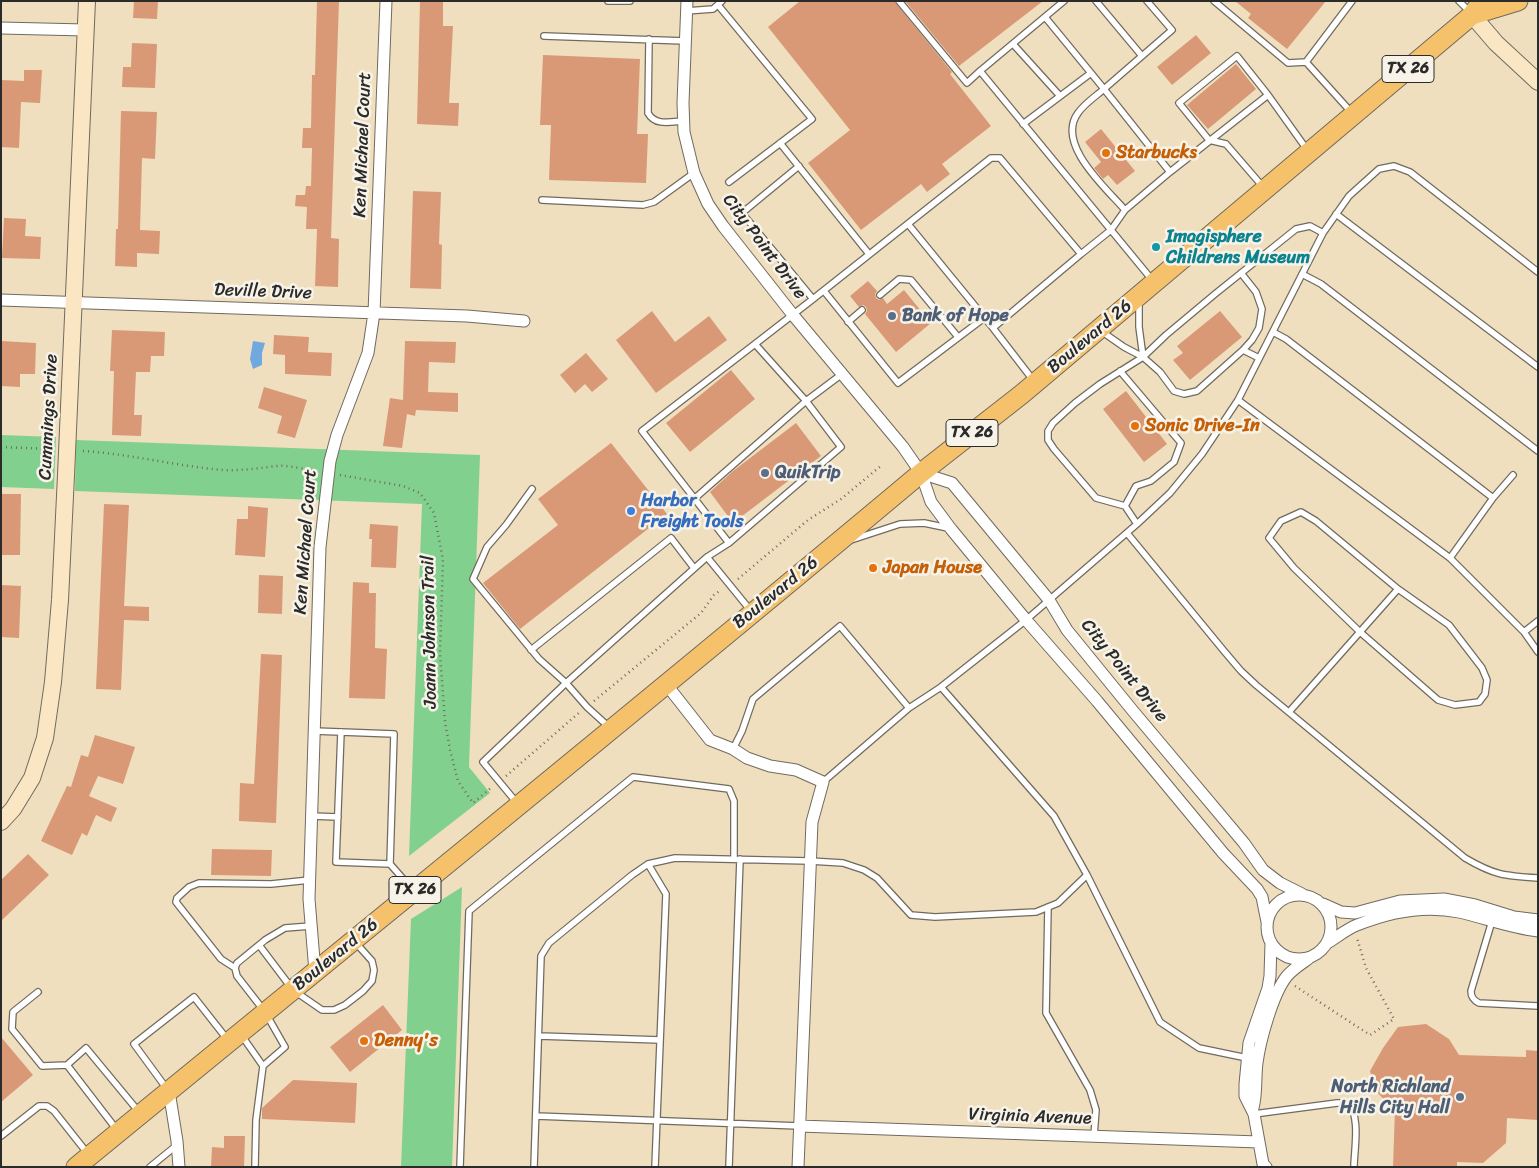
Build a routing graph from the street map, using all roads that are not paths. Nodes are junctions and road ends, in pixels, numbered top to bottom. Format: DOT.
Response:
graph roads {
  1 [pos="86,1"];
  2 [pos="386,1"];
  3 [pos="608,1"];
  4 [pos="630,1"];
  5 [pos="899,1"];
  6 [pos="1064,1"];
  7 [pos="1096,1"];
  8 [pos="1148,1"];
  9 [pos="1214,1"];
  10 [pos="1352,1"];
  11 [pos="1459,1"];
  12 [pos="1518,1"];
  13 [pos="720,3"];
  14 [pos="686,6"];
  15 [pos="1477,8"];
  16 [pos="1045,17"];
  17 [pos="1,28"];
  18 [pos="85,30"];
  19 [pos="544,36"];
  20 [pos="650,39"];
  21 [pos="685,40"];
  22 [pos="1013,44"];
  23 [pos="1142,56"];
  24 [pos="1306,62"];
  25 [pos="980,71"];
  26 [pos="1091,73"];
  27 [pos="1538,82"];
  28 [pos="1104,89"];
  29 [pos="1268,95"];
  30 [pos="1060,96"];
  31 [pos="1354,115"];
  32 [pos="683,121"];
  33 [pos="1023,124"];
  34 [pos="1209,140"];
  35 [pos="780,143"];
  36 [pos="1308,152"];
  37 [pos="799,166"];
  38 [pos="1170,172"];
  39 [pos="694,174"];
  40 [pos="729,182"];
  41 [pos="1266,189"];
  42 [pos="542,200"];
  43 [pos="1125,210"];
  44 [pos="1336,214"];
  45 [pos="908,224"];
  46 [pos="1111,230"];
  47 [pos="1323,233"];
  48 [pos="869,254"];
  49 [pos="1081,254"];
  50 [pos="1538,272"];
  51 [pos="1241,273"];
  52 [pos="1302,274"];
  53 [pos="1154,283"];
  54 [pos="824,291"];
  55 [pos="880,295"];
  56 [pos="1139,296"];
  57 [pos="814,299"];
  58 [pos="1,300"];
  59 [pos="74,303"];
  60 [pos="862,310"];
  61 [pos="374,313"];
  62 [pos="793,315"];
  63 [pos="984,318"];
  64 [pos="524,321"];
  65 [pos="848,322"];
  66 [pos="993,328"];
  67 [pos="1099,330"];
  68 [pos="1273,332"];
  69 [pos="958,337"];
  70 [pos="755,344"];
  71 [pos="1243,350"];
  72 [pos="1143,357"];
  73 [pos="1259,358"];
  74 [pos="1538,367"];
  75 [pos="1120,371"];
  76 [pos="843,373"];
  77 [pos="1036,383"];
  78 [pos="1238,400"];
  79 [pos="806,401"];
  80 [pos="1538,451"];
  81 [pos="921,473"];
  82 [pos="1513,475"];
  83 [pos="532,489"];
  84 [pos="694,498"];
  85 [pos="1493,498"];
  86 [pos="1125,506"];
  87 [pos="1137,524"];
  88 [pos="951,529"];
  89 [pos="1127,533"];
  90 [pos="728,543"];
  91 [pos="832,547"];
  92 [pos="707,557"];
  93 [pos="1450,558"];
  94 [pos="694,568"];
  95 [pos="1398,589"];
  96 [pos="1049,600"];
  97 [pos="752,612"];
  98 [pos="1026,620"];
  99 [pos="1538,621"];
  100 [pos="1360,632"];
  101 [pos="1524,632"];
  102 [pos="531,650"];
  103 [pos="1538,652"];
  104 [pos="566,683"];
  105 [pos="666,684"];
  106 [pos="941,688"];
  107 [pos="909,708"];
  108 [pos="1289,712"];
  109 [pos="612,728"];
  110 [pos="314,731"];
  111 [pos="341,732"];
  112 [pos="733,749"];
  113 [pos="823,782"];
  114 [pos="7,804"];
  115 [pos="519,805"];
  116 [pos="312,816"];
  117 [pos="338,817"];
  118 [pos="1,822"];
  119 [pos="737,859"];
  120 [pos="810,861"];
  121 [pos="390,864"];
  122 [pos="648,864"];
  123 [pos="1087,875"];
  124 [pos="1538,878"];
  125 [pos="310,880"];
  126 [pos="414,891"];
  127 [pos="1302,894"];
  128 [pos="1323,904"];
  129 [pos="1048,907"];
  130 [pos="1494,917"];
  131 [pos="1538,920"];
  132 [pos="1267,922"];
  133 [pos="311,926"];
  134 [pos="1538,931"];
  135 [pos="353,941"];
  136 [pos="1271,943"];
  137 [pos="1327,943"];
  138 [pos="259,945"];
  139 [pos="1309,958"];
  140 [pos="235,968"];
  141 [pos="315,972"];
  142 [pos="293,990"];
  143 [pos="38,992"];
  144 [pos="1538,1006"];
  145 [pos="265,1012"];
  146 [pos="539,1036"];
  147 [pos="235,1037"];
  148 [pos="660,1040"];
  149 [pos="1247,1058"];
  150 [pos="67,1065"];
  151 [pos="263,1066"];
  152 [pos="168,1091"];
  153 [pos="1254,1111"];
  154 [pos="141,1114"];
  155 [pos="536,1116"];
  156 [pos="657,1121"];
  157 [pos="731,1124"];
  158 [pos="799,1126"];
  159 [pos="118,1131"];
  160 [pos="1,1136"];
  161 [pos="1094,1136"];
  162 [pos="1260,1142"];
  163 [pos="177,1145"];
  164 [pos="83,1161"];
  165 [pos="1263,1166"];
  166 [pos="150,1167"];
  167 [pos="179,1167"];
  168 [pos="255,1167"];
  169 [pos="460,1167"];
  170 [pos="534,1167"];
  171 [pos="655,1167"];
  172 [pos="729,1167"];
  173 [pos="798,1167"];
  174 [pos="1354,1167"];
  1 -- 18 [label="street, Cummings Drive"];
  2 -- 61 [label="street, Ken Michael Court"];
  3 -- 4 [label="lane"];
  5 -- 25 [label="lane"];
  6 -- 16 [label="lane"];
  7 -- 23 [label="lane"];
  8 -- 23 [label="lane"];
  9 -- 24 [label="lane"];
  10 -- 24 [label="lane"];
  11 -- 15 [label="lane"];
  12 -- 15 [label="main road, Boulevard 26 / TX 26"];
  13 -- 14 [label="lane"];
  13 -- 35 [label="lane"];
  14 -- 21 [label="street, City Point Drive"];
  15 -- 27 [label="street"];
  15 -- 31 [label="main road, Boulevard 26 / TX 26"];
  16 -- 22 [label="lane"];
  16 -- 26 [label="lane"];
  17 -- 18 [label="street"];
  18 -- 59 [label="street, Cummings Drive"];
  19 -- 20 [label="lane"];
  20 -- 21 [label="lane"];
  20 -- 32 [label="lane"];
  21 -- 32 [label="street, City Point Drive"];
  22 -- 25 [label="lane"];
  22 -- 30 [label="lane"];
  23 -- 28 [label="lane"];
  24 -- 31 [label="lane"];
  25 -- 33 [label="lane"];
  26 -- 28 [label="lane"];
  26 -- 30 [label="lane"];
  28 -- 38 [label="lane"];
  28 -- 43 [label="lane"];
  29 -- 34 [label="lane"];
  29 -- 34 [label="lane"];
  29 -- 36 [label="lane"];
  30 -- 33 [label="lane"];
  31 -- 36 [label="main road, Boulevard 26 / TX 26"];
  32 -- 39 [label="street, City Point Drive"];
  33 -- 46 [label="lane"];
  34 -- 38 [label="lane"];
  34 -- 41 [label="lane"];
  35 -- 37 [label="lane"];
  35 -- 40 [label="lane"];
  36 -- 41 [label="main road, Boulevard 26 / TX 26"];
  37 -- 48 [label="lane"];
  37 -- 57 [label="lane"];
  38 -- 43 [label="lane"];
  39 -- 42 [label="lane"];
  39 -- 62 [label="street, City Point Drive"];
  41 -- 53 [label="main road, Boulevard 26 / TX 26"];
  43 -- 46 [label="lane"];
  44 -- 47 [label="lane"];
  44 -- 50 [label="lane"];
  44 -- 74 [label="lane"];
  45 -- 48 [label="lane"];
  45 -- 49 [label="lane"];
  45 -- 63 [label="lane"];
  46 -- 49 [label="lane"];
  46 -- 53 [label="lane"];
  47 -- 51 [label="lane"];
  47 -- 52 [label="lane"];
  48 -- 54 [label="lane"];
  49 -- 66 [label="lane"];
  51 -- 71 [label="lane"];
  51 -- 72 [label="lane"];
  52 -- 68 [label="lane"];
  52 -- 80 [label="lane"];
  53 -- 56 [label="main road, Boulevard 26 / TX 26"];
  54 -- 57 [label="lane"];
  54 -- 65 [label="lane"];
  55 -- 69 [label="lane"];
  56 -- 67 [label="main road, Boulevard 26 / TX 26"];
  56 -- 72 [label="lane"];
  57 -- 62 [label="lane"];
  58 -- 59 [label="street, Deville Drive"];
  59 -- 61 [label="street, Deville Drive"];
  59 -- 114 [label="street, Cummings Drive"];
  60 -- 65 [label="lane"];
  61 -- 64 [label="street, Deville Drive"];
  61 -- 110 [label="street, Ken Michael Court"];
  62 -- 70 [label="lane"];
  62 -- 76 [label="street, City Point Drive"];
  63 -- 66 [label="lane"];
  63 -- 69 [label="lane"];
  65 -- 69 [label="lane"];
  66 -- 77 [label="lane"];
  67 -- 72 [label="lane"];
  67 -- 77 [label="main road, Boulevard 26 / TX 26"];
  68 -- 73 [label="lane"];
  68 -- 85 [label="lane"];
  70 -- 79 [label="lane"];
  70 -- 84 [label="lane"];
  71 -- 72 [label="lane"];
  71 -- 73 [label="lane"];
  72 -- 75 [label="lane"];
  73 -- 78 [label="lane"];
  75 -- 86 [label="lane"];
  75 -- 86 [label="lane"];
  76 -- 79 [label="lane"];
  76 -- 81 [label="street, City Point Drive"];
  77 -- 81 [label="main road, Boulevard 26 / TX 26"];
  78 -- 87 [label="lane"];
  78 -- 93 [label="lane"];
  79 -- 84 [label="lane"];
  79 -- 90 [label="lane"];
  81 -- 88 [label="street, City Point Drive"];
  81 -- 91 [label="main road, Boulevard 26 / TX 26"];
  81 -- 96 [label="street, City Point Drive"];
  82 -- 85 [label="lane"];
  83 -- 102 [label="lane"];
  84 -- 90 [label="lane"];
  85 -- 93 [label="lane"];
  86 -- 87 [label="lane"];
  87 -- 89 [label="lane"];
  88 -- 91 [label="lane"];
  88 -- 98 [label="street, City Point Drive"];
  89 -- 96 [label="lane"];
  89 -- 108 [label="lane"];
  90 -- 92 [label="lane"];
  91 -- 97 [label="main road, Boulevard 26 / TX 26"];
  92 -- 94 [label="lane"];
  92 -- 97 [label="lane"];
  93 -- 101 [label="lane"];
  94 -- 102 [label="lane"];
  94 -- 104 [label="lane"];
  95 -- 100 [label="lane"];
  95 -- 100 [label="lane"];
  95 -- 100 [label="lane"];
  96 -- 98 [label="lane"];
  96 -- 127 [label="street, City Point Drive"];
  97 -- 105 [label="main road, Boulevard 26 / TX 26"];
  98 -- 106 [label="lane"];
  98 -- 132 [label="street, City Point Drive"];
  99 -- 101 [label="lane"];
  100 -- 108 [label="lane"];
  101 -- 103 [label="lane"];
  102 -- 104 [label="lane"];
  104 -- 109 [label="lane"];
  104 -- 115 [label="lane"];
  105 -- 109 [label="main road, Boulevard 26 / TX 26"];
  105 -- 112 [label="street"];
  106 -- 107 [label="lane"];
  106 -- 123 [label="lane"];
  107 -- 112 [label="lane"];
  107 -- 113 [label="lane"];
  108 -- 124 [label="lane"];
  109 -- 115 [label="main road, Boulevard 26 / TX 26"];
  110 -- 111 [label="lane"];
  110 -- 116 [label="street, Ken Michael Court"];
  111 -- 117 [label="lane"];
  111 -- 121 [label="lane"];
  112 -- 113 [label="street"];
  113 -- 120 [label="street"];
  114 -- 118 [label="street, Cummings Drive"];
  115 -- 126 [label="main road, Boulevard 26 / TX 26"];
  116 -- 117 [label="lane"];
  116 -- 125 [label="street, Ken Michael Court"];
  117 -- 121 [label="lane"];
  119 -- 120 [label="lane"];
  119 -- 122 [label="lane"];
  119 -- 157 [label="lane"];
  119 -- 169 [label="lane"];
  120 -- 129 [label="lane"];
  120 -- 158 [label="street"];
  121 -- 126 [label="lane"];
  122 -- 146 [label="lane"];
  122 -- 148 [label="lane"];
  123 -- 129 [label="lane"];
  123 -- 149 [label="lane"];
  125 -- 133 [label="street, Ken Michael Court"];
  125 -- 140 [label="lane"];
  126 -- 135 [label="main road, Boulevard 26 / TX 26"];
  127 -- 128 [label="street"];
  127 -- 132 [label="street"];
  128 -- 130 [label="street"];
  128 -- 137 [label="street"];
  129 -- 161 [label="lane"];
  130 -- 131 [label="street"];
  130 -- 134 [label="street"];
  130 -- 137 [label="street"];
  130 -- 144 [label="lane"];
  132 -- 136 [label="street"];
  133 -- 138 [label="lane"];
  133 -- 141 [label="street, Ken Michael Court"];
  135 -- 141 [label="main road, Boulevard 26 / TX 26"];
  135 -- 142 [label="lane"];
  136 -- 139 [label="street"];
  136 -- 149 [label="street"];
  137 -- 139 [label="street"];
  138 -- 140 [label="lane"];
  138 -- 142 [label="lane"];
  139 -- 153 [label="street"];
  140 -- 145 [label="lane"];
  141 -- 142 [label="main road, Boulevard 26 / TX 26"];
  142 -- 145 [label="main road, Boulevard 26 / TX 26"];
  143 -- 150 [label="lane"];
  145 -- 147 [label="main road, Boulevard 26 / TX 26"];
  145 -- 151 [label="lane"];
  146 -- 148 [label="lane"];
  146 -- 155 [label="lane"];
  147 -- 151 [label="lane"];
  147 -- 152 [label="main road, Boulevard 26 / TX 26"];
  147 -- 152 [label="lane"];
  148 -- 156 [label="lane"];
  149 -- 153 [label="street"];
  150 -- 154 [label="lane"];
  150 -- 159 [label="lane"];
  151 -- 168 [label="lane"];
  152 -- 154 [label="main road, Boulevard 26 / TX 26"];
  152 -- 163 [label="street"];
  153 -- 162 [label="street"];
  153 -- 174 [label="lane"];
  154 -- 159 [label="main road, Boulevard 26 / TX 26"];
  155 -- 156 [label="lane"];
  155 -- 170 [label="lane"];
  156 -- 157 [label="lane"];
  156 -- 171 [label="lane"];
  157 -- 158 [label="lane"];
  157 -- 172 [label="lane"];
  158 -- 161 [label="street, Virginia Avenue"];
  158 -- 173 [label="street"];
  159 -- 164 [label="main road, Boulevard 26 / TX 26"];
  160 -- 164 [label="lane"];
  161 -- 162 [label="street, Virginia Avenue"];
  162 -- 165 [label="street"];
  163 -- 166 [label="lane"];
  163 -- 167 [label="street"];
}
